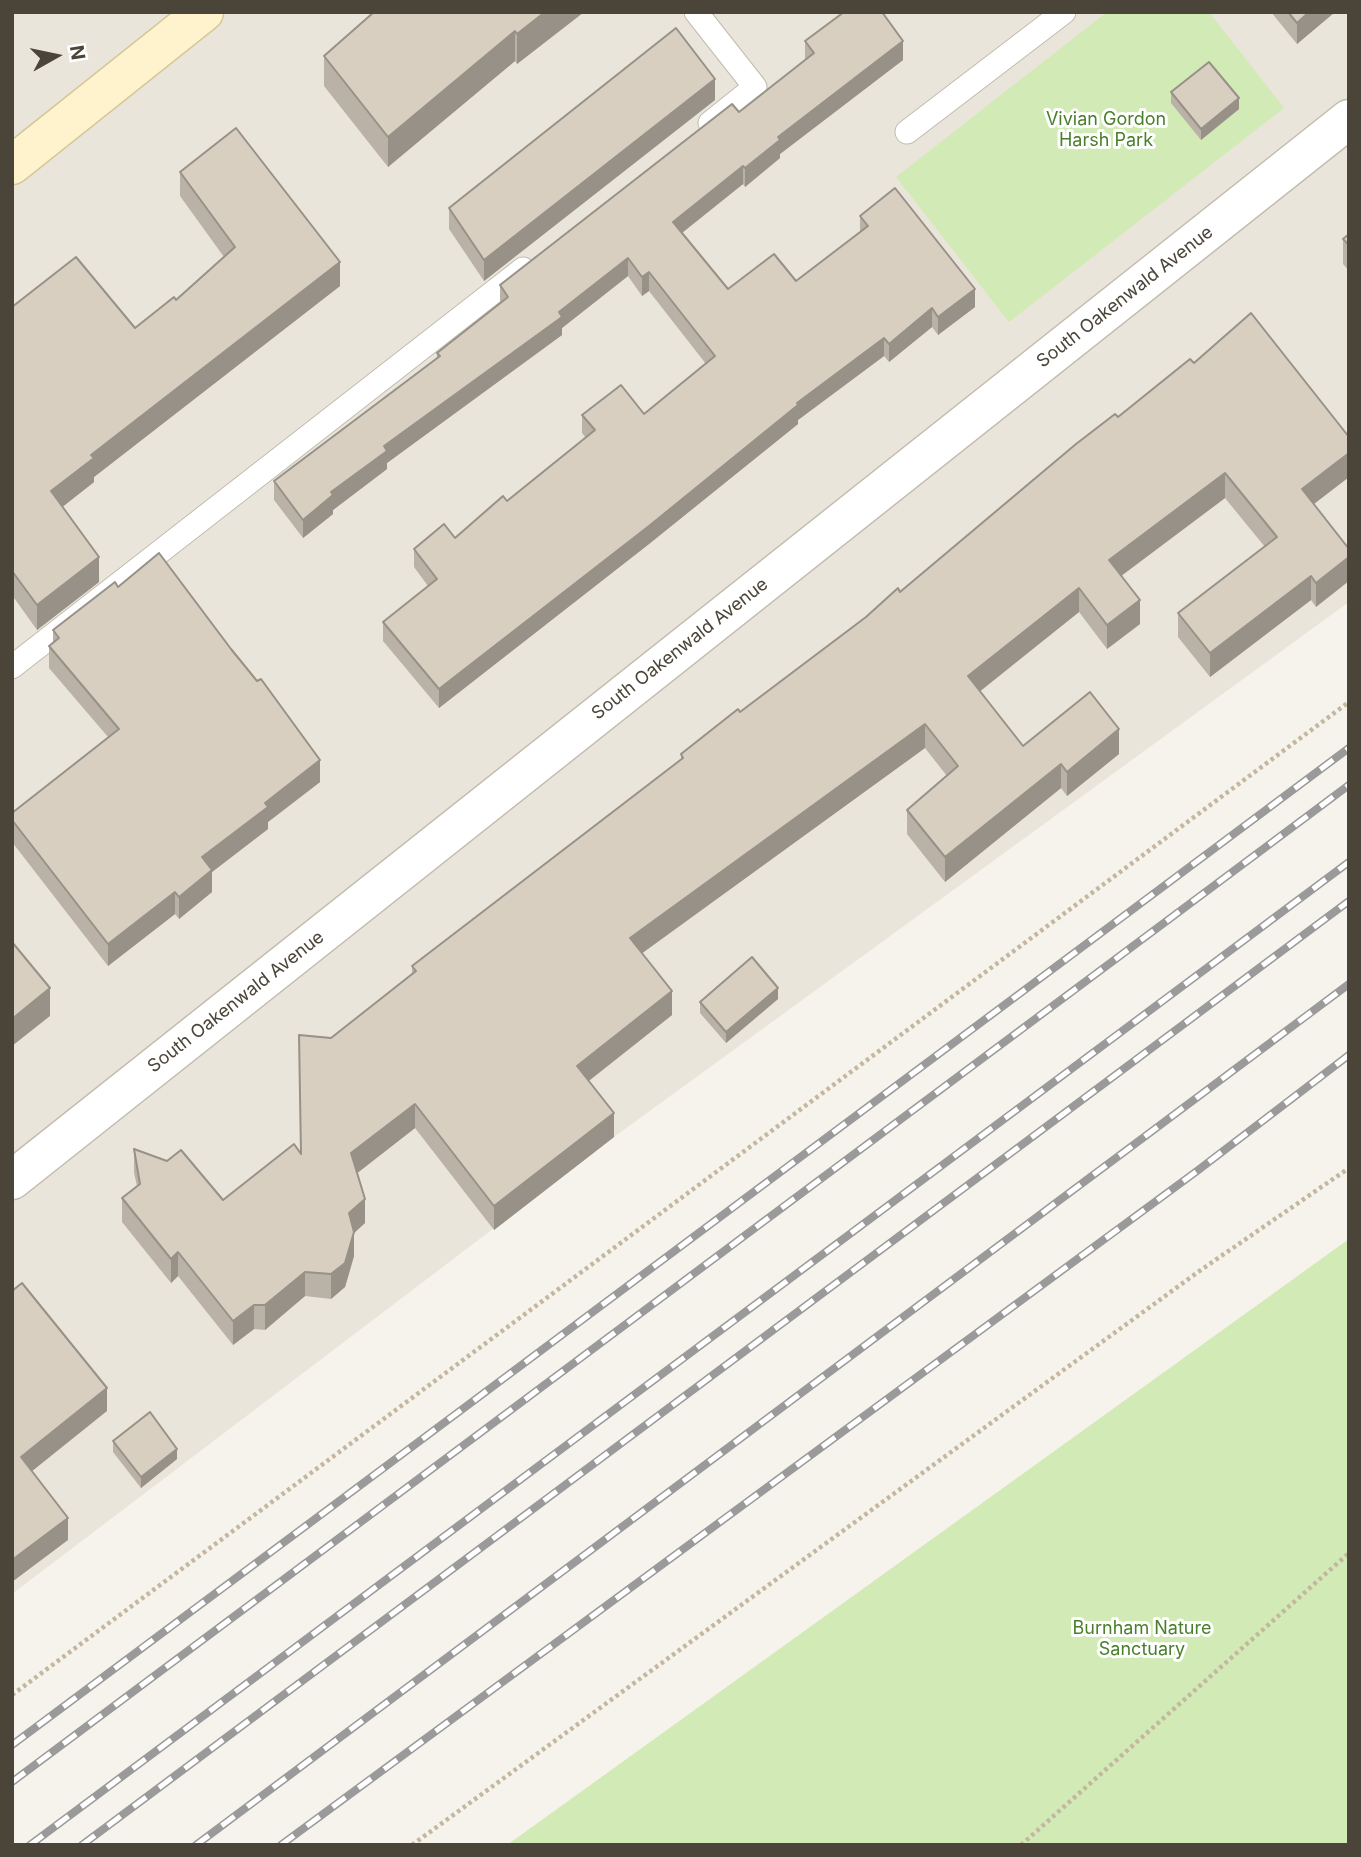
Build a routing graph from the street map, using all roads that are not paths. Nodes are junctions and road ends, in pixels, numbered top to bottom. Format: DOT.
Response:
graph roads {
  1 [pos="204,12"];
  2 [pos="696,12"];
  3 [pos="1064,12"];
  4 [pos="1349,119"];
  5 [pos="907,132"];
  6 [pos="690,139"];
  7 [pos="12,165"];
  8 [pos="537,258"];
  9 [pos="12,667"];
  10 [pos="12,1180"];
  1 -- 7 [label="street"];
  2 -- 6 [label="lane"];
  3 -- 5 [label="lane"];
  4 -- 10 [label="street, South Oakenwald Avenue"];
  8 -- 9 [label="lane"];
}
